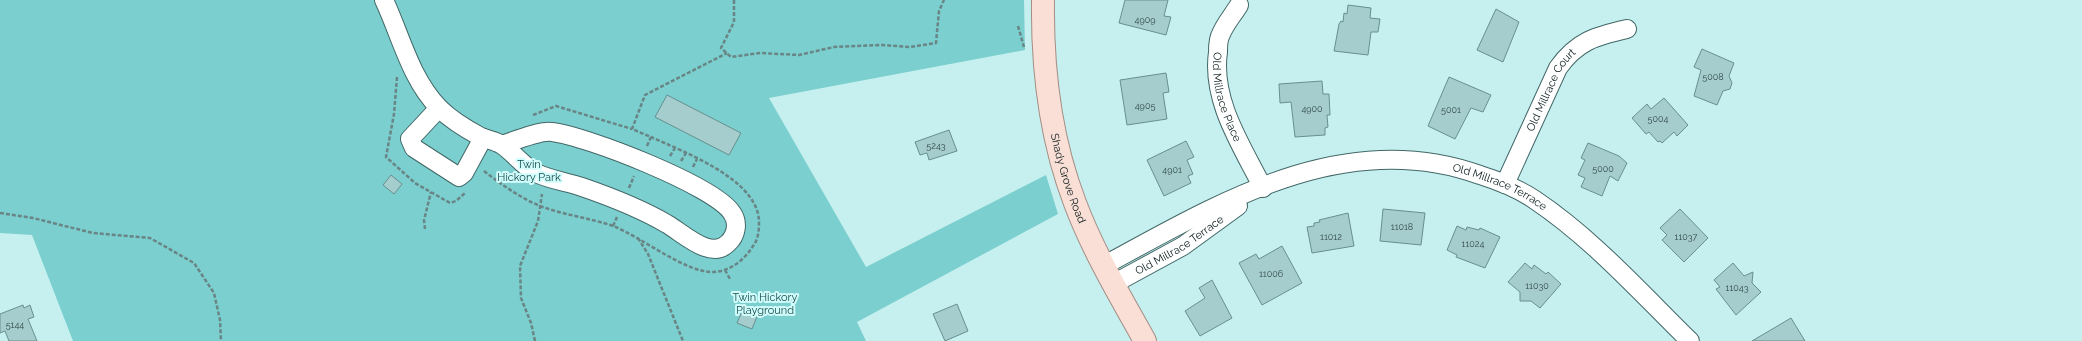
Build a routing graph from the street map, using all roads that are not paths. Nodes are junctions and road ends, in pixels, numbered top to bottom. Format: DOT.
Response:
graph roads {
  1 [pos="384,0"];
  2 [pos="1043,0"];
  3 [pos="1239,5"];
  4 [pos="1627,29"];
  5 [pos="439,108"];
  6 [pos="483,138"];
  7 [pos="502,145"];
  8 [pos="1506,184"];
  9 [pos="1263,188"];
  10 [pos="1108,275"];
  11 [pos="1145,341"];
  12 [pos="1690,341"];
  1 -- 5 [label="street"];
  2 -- 10 [label="main road, Shady Grove Road"];
  3 -- 9 [label="street, Old Millrace Place"];
  4 -- 8 [label="street, Old Millrace Court"];
  5 -- 6 [label="street"];
  5 -- 6 [label="street"];
  6 -- 7 [label="street"];
  7 -- 7 [label="street"];
  8 -- 9 [label="street, Old Millrace Terrace"];
  8 -- 12 [label="street, Old Millrace Terrace"];
  9 -- 10 [label="street, Old Millrace Terrace"];
  10 -- 11 [label="main road, Shady Grove Road"];
}
